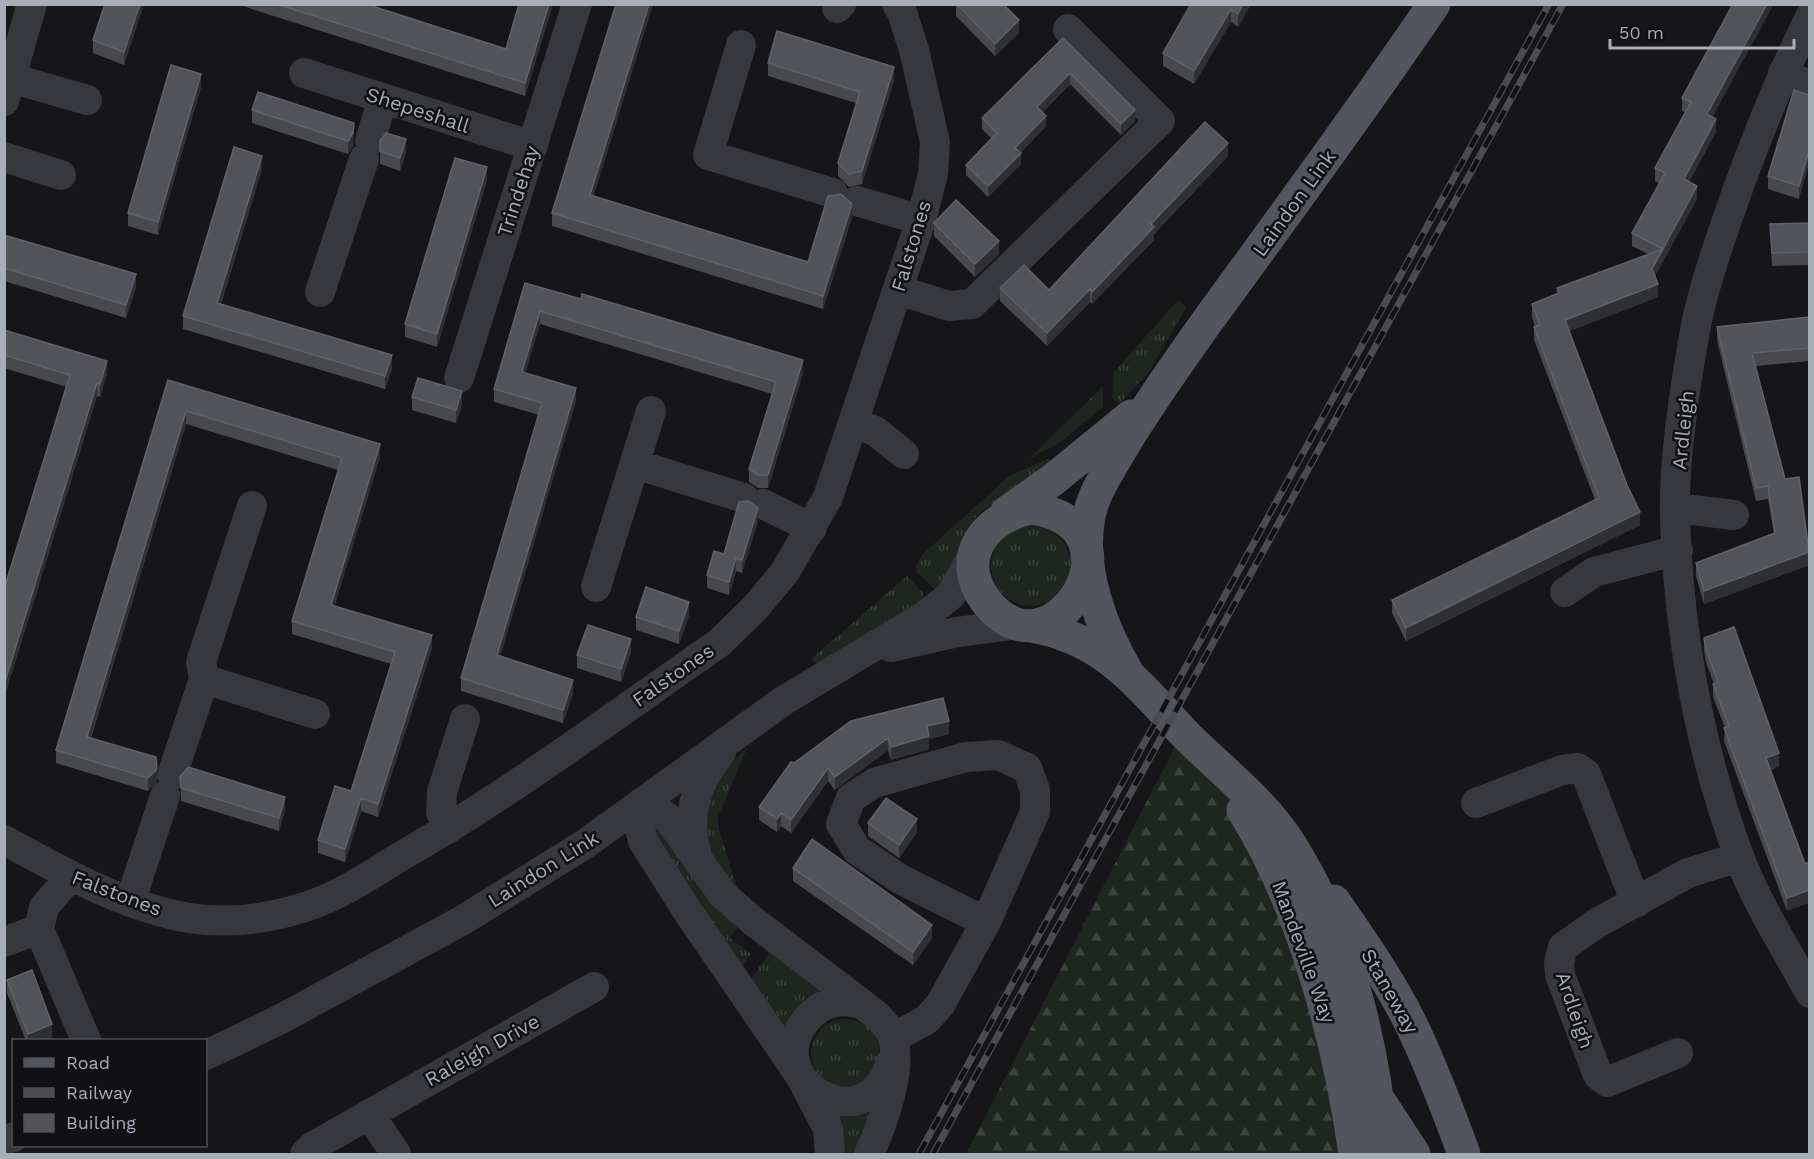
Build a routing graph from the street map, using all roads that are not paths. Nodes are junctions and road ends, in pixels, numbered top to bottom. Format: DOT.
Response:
graph roads {
  1 [pos="32,4"];
  2 [pos="577,4"];
  3 [pos="897,4"];
  4 [pos="1434,4"];
  5 [pos="1809,17"];
  6 [pos="1068,29"];
  7 [pos="741,45"];
  8 [pos="304,73"];
  9 [pos="1783,73"];
  10 [pos="1809,86"];
  11 [pos="8,89"];
  12 [pos="383,99"];
  13 [pos="87,100"];
  14 [pos="533,146"];
  15 [pos="4,157"];
  16 [pos="61,175"];
  17 [pos="921,220"];
  18 [pos="898,290"];
  19 [pos="321,292"];
  20 [pos="459,378"];
  21 [pos="1151,399"];
  22 [pos="651,411"];
  23 [pos="855,423"];
  24 [pos="904,454"];
  25 [pos="634,464"];
  26 [pos="252,506"];
  27 [pos="1676,508"];
  28 [pos="1734,515"];
  29 [pos="998,519"];
  30 [pos="812,528"];
  31 [pos="1678,550"];
  32 [pos="973,555"];
  33 [pos="1089,560"];
  34 [pos="596,587"];
  35 [pos="1565,592"];
  36 [pos="1025,625"];
  37 [pos="862,654"];
  38 [pos="1127,672"];
  39 [pos="204,679"];
  40 [pos="315,714"];
  41 [pos="465,719"];
  42 [pos="738,733"];
  43 [pos="1214,764"];
  44 [pos="641,803"];
  45 [pos="1476,803"];
  46 [pos="448,829"];
  47 [pos="4,840"];
  48 [pos="1289,843"];
  49 [pos="585,844"];
  50 [pos="1739,857"];
  51 [pos="654,860"];
  52 [pos="706,873"];
  53 [pos="71,876"];
  54 [pos="130,902"];
  55 [pos="1636,903"];
  56 [pos="986,922"];
  57 [pos="39,928"];
  58 [pos="4,942"];
  59 [pos="1798,944"];
  60 [pos="594,987"];
  61 [pos="1809,993"];
  62 [pos="862,1004"];
  63 [pos="1327,1010"];
  64 [pos="85,1039"];
  65 [pos="893,1046"];
  66 [pos="1678,1053"];
  67 [pos="207,1055"];
  68 [pos="801,1077"];
  69 [pos="1377,1097"];
  70 [pos="369,1114"];
  71 [pos="305,1155"];
  72 [pos="396,1155"];
  73 [pos="830,1155"];
  74 [pos="869,1155"];
  75 [pos="1355,1155"];
  76 [pos="1383,1155"];
  77 [pos="1414,1155"];
  78 [pos="1464,1155"];
  1 -- 11 [label="street"];
  2 -- 14 [label="street, Trindehay"];
  3 -- 17 [label="street, Falstones"];
  4 -- 21 [label="main road, Laindon Link"];
  5 -- 9 [label="street, Ardleigh"];
  6 -- 18 [label="street"];
  7 -- 17 [label="street"];
  8 -- 12 [label="street, Shepeshall"];
  9 -- 10 [label="street"];
  9 -- 27 [label="street, Ardleigh"];
  11 -- 13 [label="street"];
  12 -- 14 [label="street, Shepeshall"];
  12 -- 19 [label="street"];
  14 -- 20 [label="street, Trindehay"];
  15 -- 16 [label="street"];
  17 -- 18 [label="street, Falstones"];
  18 -- 23 [label="street, Falstones"];
  21 -- 29 [label="main road, Laindon Link"];
  21 -- 33 [label="main road, Laindon Link"];
  22 -- 25 [label="street"];
  23 -- 24 [label="street"];
  23 -- 30 [label="street, Falstones"];
  25 -- 30 [label="street"];
  25 -- 34 [label="street"];
  26 -- 39 [label="street"];
  27 -- 28 [label="street"];
  27 -- 31 [label="street, Ardleigh"];
  29 -- 32 [label="main road"];
  29 -- 33 [label="main road"];
  30 -- 46 [label="street, Falstones"];
  31 -- 35 [label="street"];
  31 -- 50 [label="street, Ardleigh"];
  32 -- 36 [label="main road"];
  32 -- 37 [label="street, Laindon Link"];
  33 -- 36 [label="main road"];
  33 -- 38 [label="main road, Mandeville Way"];
  36 -- 37 [label="street, Laindon Link"];
  36 -- 38 [label="main road, Mandeville Way"];
  37 -- 42 [label="street, Laindon Link"];
  38 -- 43 [label="main road, Mandeville Way"];
  39 -- 40 [label="street"];
  39 -- 54 [label="street"];
  41 -- 46 [label="street"];
  42 -- 44 [label="street, Laindon Link"];
  42 -- 52 [label="street"];
  43 -- 48 [label="main road, Mandeville Way"];
  43 -- 63 [label="main road, Mandeville Way"];
  44 -- 49 [label="street, Laindon Link"];
  44 -- 51 [label="street"];
  44 -- 52 [label="street"];
  45 -- 55 [label="street"];
  46 -- 54 [label="street, Falstones"];
  47 -- 53 [label="street, Falstones"];
  48 -- 69 [label="main road, Mandeville Way"];
  48 -- 78 [label="main road, Staneway"];
  49 -- 51 [label="street"];
  49 -- 67 [label="street, Laindon Link"];
  50 -- 55 [label="street, Ardleigh"];
  50 -- 59 [label="street, Ardleigh"];
  51 -- 68 [label="street"];
  52 -- 62 [label="street"];
  53 -- 54 [label="street, Falstones"];
  53 -- 57 [label="street"];
  55 -- 66 [label="street, Ardleigh"];
  56 -- 56 [label="street"];
  56 -- 65 [label="street"];
  57 -- 58 [label="street"];
  57 -- 64 [label="street"];
  59 -- 61 [label="street, Ardleigh"];
  60 -- 70 [label="street, Raleigh Drive"];
  62 -- 65 [label="street"];
  62 -- 68 [label="street"];
  63 -- 69 [label="main road"];
  63 -- 75 [label="main road, Mandeville Way"];
  65 -- 68 [label="street"];
  65 -- 74 [label="street"];
  68 -- 73 [label="street"];
  69 -- 76 [label="main road, Mandeville Way"];
  69 -- 77 [label="main road"];
  70 -- 71 [label="street, Raleigh Drive"];
  70 -- 72 [label="street"];
}
